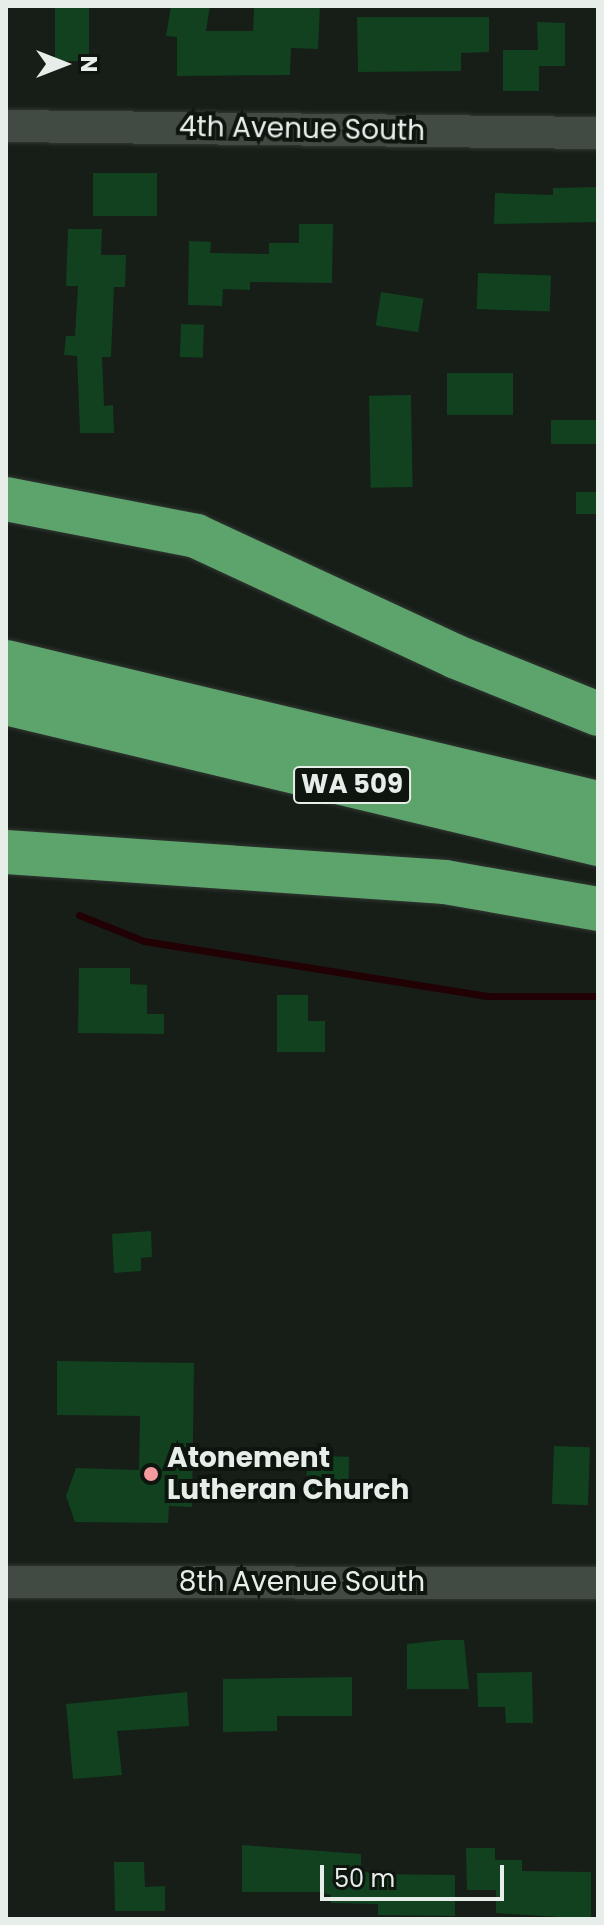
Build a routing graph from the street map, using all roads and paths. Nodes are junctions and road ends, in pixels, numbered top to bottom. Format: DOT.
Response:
graph roads {
  1 [pos="6,126"];
  2 [pos="598,133"];
  3 [pos="6,499"];
  4 [pos="6,662"];
  5 [pos="6,703"];
  6 [pos="110,708"];
  7 [pos="598,714"];
  8 [pos="598,803"];
  9 [pos="598,844"];
  10 [pos="6,852"];
  11 [pos="598,909"];
  12 [pos="6,1582"];
  13 [pos="598,1583"];
  1 -- 2 [label="street, 4th Avenue South"];
  3 -- 7 [label="highway"];
  4 -- 6 [label="highway, WA 509"];
  5 -- 6 [label="highway, WA 509"];
  6 -- 8 [label="highway, WA 509"];
  6 -- 9 [label="highway, WA 509"];
  10 -- 11 [label="highway"];
  12 -- 13 [label="street, 8th Avenue South"];
}
